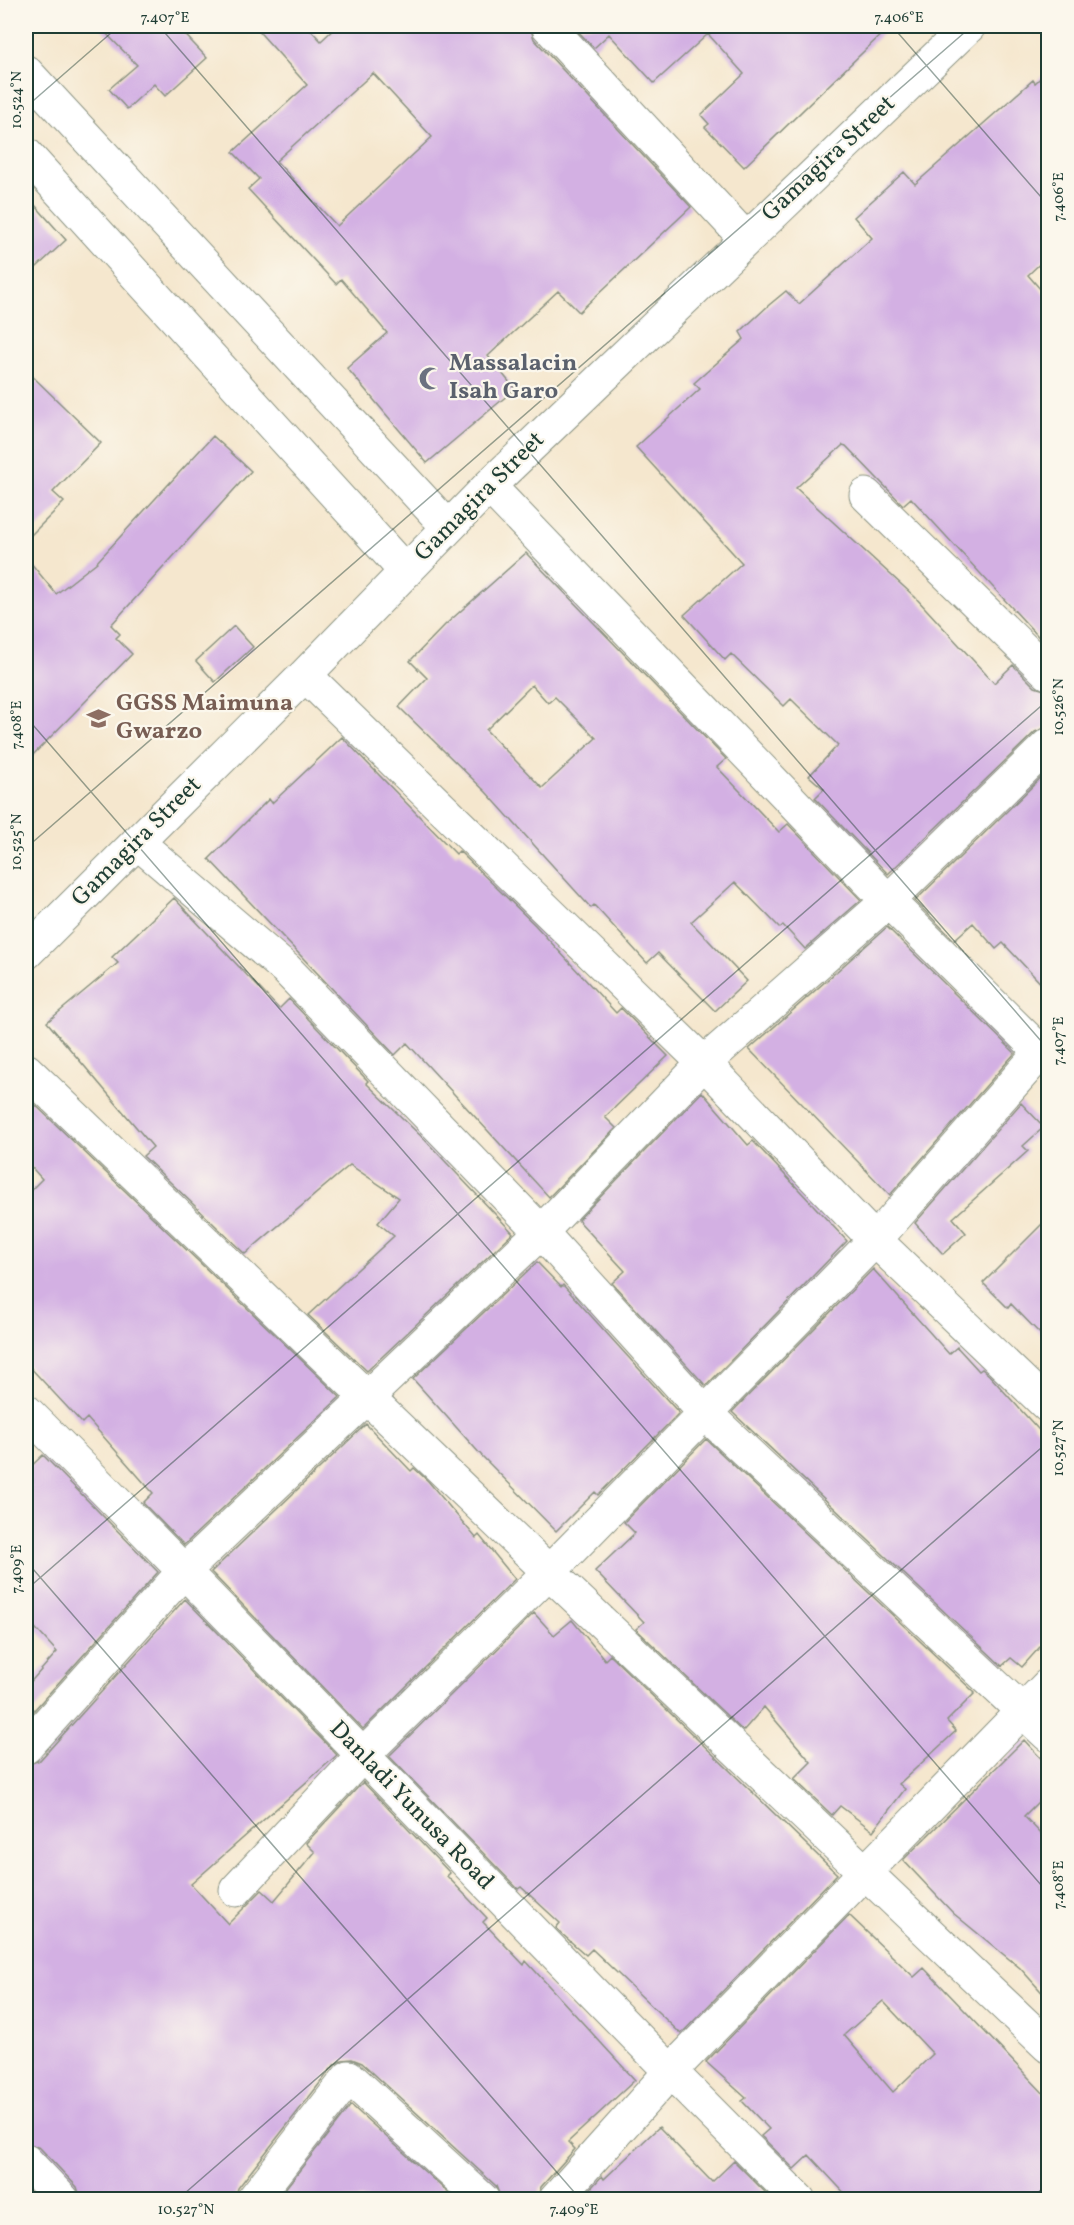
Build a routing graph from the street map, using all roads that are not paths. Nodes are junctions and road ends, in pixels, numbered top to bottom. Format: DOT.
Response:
graph roads {
  1 [pos="548,26"];
  2 [pos="969,26"];
  3 [pos="26,72"];
  4 [pos="26,154"];
  5 [pos="745,238"];
  6 [pos="489,486"];
  7 [pos="866,495"];
  8 [pos="448,527"];
  9 [pos="405,571"];
  10 [pos="1048,673"];
  11 [pos="305,675"];
  12 [pos="1048,745"];
  13 [pos="137,842"];
  14 [pos="888,901"];
  15 [pos="26,953"];
  16 [pos="1046,1052"];
  17 [pos="704,1063"];
  18 [pos="26,1070"];
  19 [pos="541,1232"];
  20 [pos="875,1240"];
  21 [pos="367,1399"];
  22 [pos="1048,1406"];
  23 [pos="26,1411"];
  24 [pos="704,1412"];
  25 [pos="185,1570"];
  26 [pos="549,1572"];
  27 [pos="1048,1685"];
  28 [pos="1023,1713"];
  29 [pos="1048,1736"];
  30 [pos="26,1748"];
  31 [pos="362,1756"];
  32 [pos="865,1873"];
  33 [pos="236,1890"];
  34 [pos="1048,2046"];
  35 [pos="670,2072"];
  36 [pos="26,2161"];
  37 [pos="63,2199"];
  38 [pos="253,2199"];
  39 [pos="483,2199"];
  40 [pos="555,2199"];
  41 [pos="799,2199"];
  1 -- 5 [label="street"];
  2 -- 5 [label="street, Gamagira Street"];
  3 -- 8 [label="street"];
  4 -- 9 [label="street"];
  5 -- 6 [label="street, Gamagira Street"];
  6 -- 8 [label="street, Gamagira Street"];
  6 -- 14 [label="street"];
  7 -- 10 [label="street"];
  8 -- 9 [label="street, Gamagira Street"];
  9 -- 11 [label="street, Gamagira Street"];
  11 -- 13 [label="street, Gamagira Street"];
  11 -- 17 [label="street"];
  12 -- 14 [label="street"];
  13 -- 15 [label="street, Gamagira Street"];
  13 -- 19 [label="street"];
  14 -- 16 [label="street"];
  14 -- 17 [label="street"];
  16 -- 20 [label="street"];
  17 -- 19 [label="street"];
  17 -- 20 [label="street"];
  18 -- 21 [label="street"];
  19 -- 21 [label="street"];
  19 -- 24 [label="street"];
  20 -- 22 [label="street"];
  20 -- 24 [label="street"];
  21 -- 25 [label="street"];
  21 -- 26 [label="street"];
  23 -- 25 [label="street, Danladi Yunusa Road"];
  24 -- 26 [label="street"];
  24 -- 28 [label="street"];
  25 -- 30 [label="street"];
  25 -- 31 [label="street, Danladi Yunusa Road"];
  26 -- 31 [label="street"];
  26 -- 32 [label="street"];
  27 -- 28 [label="street"];
  28 -- 29 [label="street"];
  28 -- 32 [label="street"];
  31 -- 33 [label="street"];
  31 -- 35 [label="street, Danladi Yunusa Road"];
  32 -- 34 [label="street"];
  32 -- 35 [label="street"];
  35 -- 40 [label="street"];
  35 -- 41 [label="street, Danladi Yunusa Road"];
  36 -- 37 [label="street"];
  38 -- 39 [label="street"];
}
